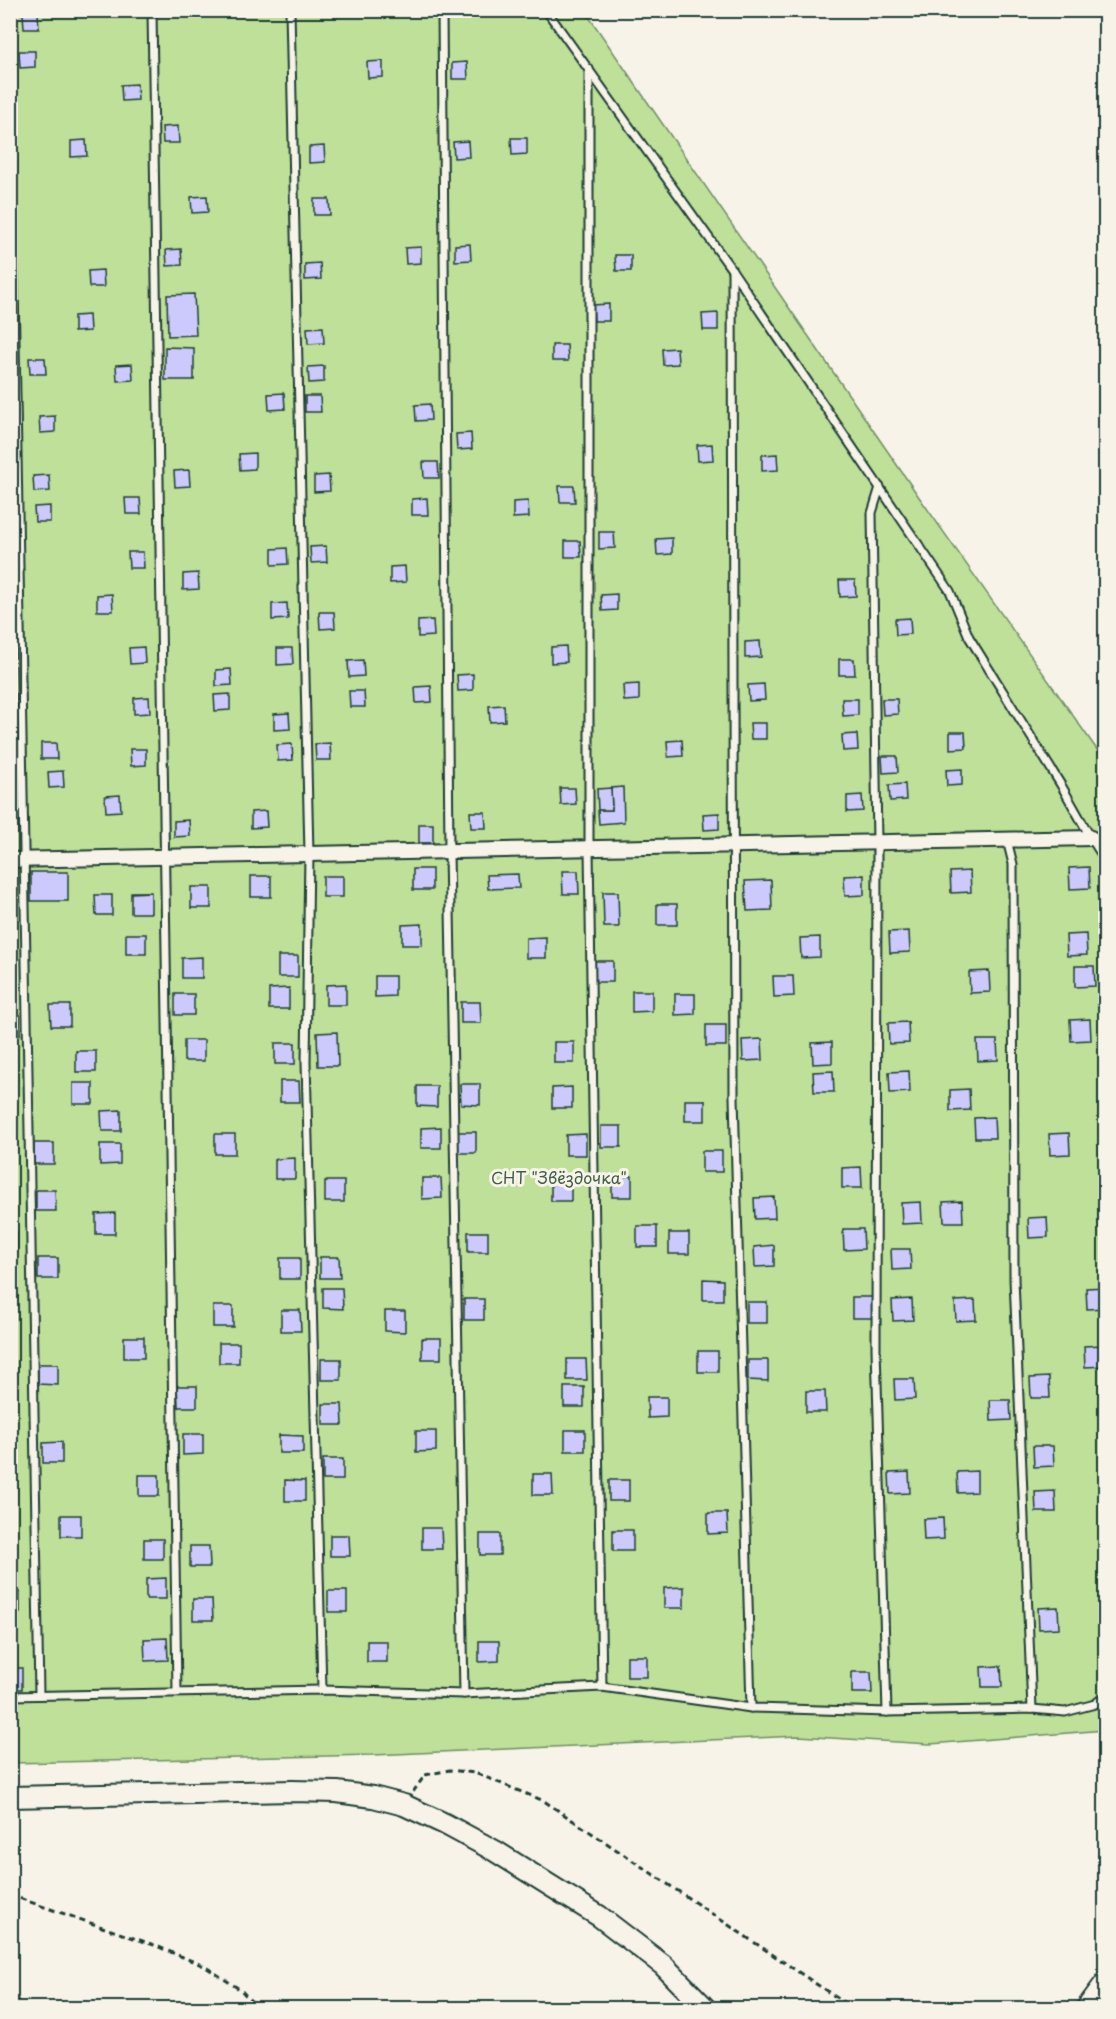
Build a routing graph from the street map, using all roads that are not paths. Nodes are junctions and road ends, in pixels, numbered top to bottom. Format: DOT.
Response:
graph roads {
  1 [pos="152,10"];
  2 [pos="290,10"];
  3 [pos="442,10"];
  4 [pos="546,10"];
  5 [pos="10,60"];
  6 [pos="589,69"];
  7 [pos="732,270"];
  8 [pos="880,488"];
  9 [pos="1091,838"];
  10 [pos="1007,840"];
  11 [pos="1106,842"];
  12 [pos="877,843"];
  13 [pos="733,846"];
  14 [pos="589,850"];
  15 [pos="449,852"];
  16 [pos="309,854"];
  17 [pos="165,856"];
  18 [pos="10,860"];
  19 [pos="25,860"];
  20 [pos="1106,892"];
  21 [pos="602,1687"];
  22 [pos="322,1690"];
  23 [pos="177,1692"];
  24 [pos="464,1694"];
  25 [pos="39,1695"];
  26 [pos="1106,1695"];
  27 [pos="10,1696"];
  28 [pos="751,1708"];
  29 [pos="1032,1709"];
  30 [pos="886,1712"];
  31 [pos="10,1797"];
  32 [pos="1106,1977"];
  33 [pos="705,2008"];
  34 [pos="1083,2008"];
  1 -- 17 [label="lane"];
  2 -- 16 [label="lane"];
  3 -- 15 [label="lane"];
  4 -- 6 [label="lane"];
  5 -- 19 [label="lane"];
  6 -- 7 [label="lane"];
  6 -- 14 [label="lane"];
  7 -- 8 [label="lane"];
  7 -- 13 [label="lane"];
  8 -- 9 [label="lane"];
  8 -- 12 [label="lane"];
  9 -- 10 [label="street"];
  9 -- 11 [label="lane"];
  9 -- 20 [label="lane"];
  10 -- 12 [label="street"];
  10 -- 29 [label="lane"];
  12 -- 13 [label="street"];
  12 -- 30 [label="lane"];
  13 -- 14 [label="street"];
  13 -- 28 [label="lane"];
  14 -- 15 [label="street"];
  14 -- 21 [label="lane"];
  15 -- 16 [label="street"];
  15 -- 24 [label="lane"];
  16 -- 17 [label="street"];
  16 -- 22 [label="lane"];
  17 -- 19 [label="street"];
  17 -- 23 [label="lane"];
  18 -- 19 [label="street"];
  19 -- 25 [label="lane"];
  21 -- 24 [label="lane"];
  21 -- 28 [label="lane"];
  22 -- 23 [label="lane"];
  22 -- 24 [label="lane"];
  23 -- 25 [label="lane"];
  25 -- 27 [label="lane"];
  26 -- 29 [label="lane"];
  28 -- 30 [label="lane"];
  29 -- 30 [label="lane"];
  31 -- 33 [label="street"];
  32 -- 34 [label="street"];
}
